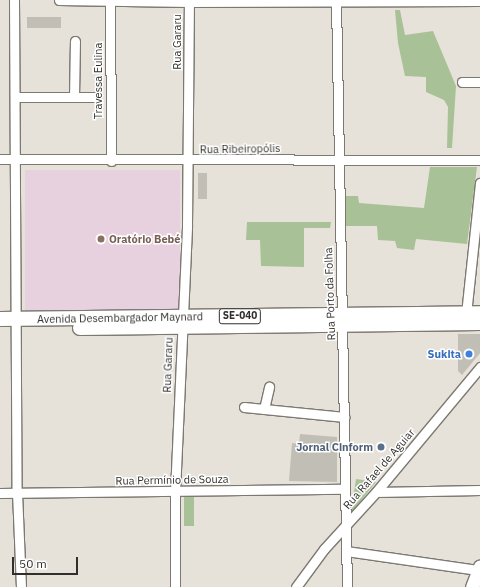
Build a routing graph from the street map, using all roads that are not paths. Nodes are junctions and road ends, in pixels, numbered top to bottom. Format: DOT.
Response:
graph roads {
  1 [pos="14,0"];
  2 [pos="59,0"];
  3 [pos="110,1"];
  4 [pos="189,1"];
  5 [pos="336,1"];
  6 [pos="480,1"];
  7 [pos="75,41"];
  8 [pos="462,82"];
  9 [pos="480,82"];
  10 [pos="15,97"];
  11 [pos="74,97"];
  12 [pos="95,97"];
  13 [pos="0,159"];
  14 [pos="15,159"];
  15 [pos="338,160"];
  16 [pos="480,160"];
  17 [pos="111,161"];
  18 [pos="188,161"];
  19 [pos="480,183"];
  20 [pos="472,239"];
  21 [pos="480,245"];
  22 [pos="480,313"];
  23 [pos="466,314"];
  24 [pos="0,320"];
  25 [pos="343,320"];
  26 [pos="182,322"];
  27 [pos="480,323"];
  28 [pos="18,324"];
  29 [pos="0,328"];
  30 [pos="480,367"];
  31 [pos="269,387"];
  32 [pos="244,407"];
  33 [pos="264,409"];
  34 [pos="345,417"];
  35 [pos="344,489"];
  36 [pos="480,490"];
  37 [pos="18,492"];
  38 [pos="175,492"];
  39 [pos="376,492"];
  40 [pos="0,493"];
  41 [pos="346,525"];
  42 [pos="346,551"];
  43 [pos="479,568"];
  44 [pos="21,587"];
  45 [pos="174,587"];
  46 [pos="296,587"];
  47 [pos="347,587"];
  48 [pos="472,587"];
  1 -- 10 [label="street"];
  2 -- 3 [label="street"];
  3 -- 4 [label="street"];
  3 -- 17 [label="street, Travessa Eulina"];
  4 -- 5 [label="street"];
  4 -- 18 [label="street, Rua Gararu"];
  5 -- 6 [label="street"];
  5 -- 15 [label="street, Rua Porto da Folha"];
  7 -- 11 [label="street"];
  8 -- 9 [label="street"];
  10 -- 11 [label="street"];
  10 -- 14 [label="street"];
  11 -- 12 [label="street"];
  13 -- 14 [label="street, Rua Ribeiropólis"];
  14 -- 17 [label="street, Rua Ribeiropólis"];
  14 -- 28 [label="street"];
  15 -- 16 [label="street, Rua Ribeiropólis"];
  15 -- 18 [label="street, Rua Ribeiropólis"];
  15 -- 25 [label="street, Rua Porto da Folha"];
  17 -- 18 [label="street, Rua Ribeiropólis"];
  18 -- 26 [label="street, Rua Gararu"];
  19 -- 20 [label="street"];
  20 -- 21 [label="street"];
  20 -- 23 [label="street"];
  22 -- 23 [label="main road, Avenida Desembargador Maynard / SE-040"];
  23 -- 25 [label="main road, Avenida Desembargador Maynard / SE-040"];
  24 -- 28 [label="main road, Avenida Desembargador Maynard / SE-040"];
  25 -- 26 [label="main road, Avenida Desembargador Maynard / SE-040"];
  25 -- 27 [label="main road, Avenida Desembargador Maynard / SE-040"];
  25 -- 34 [label="street, Rua Porto da Folha"];
  26 -- 28 [label="main road, Avenida Desembargador Maynard / SE-040"];
  26 -- 38 [label="street, Rua Gararu"];
  28 -- 29 [label="main road, Avenida Desembargador Maynard / SE-040"];
  28 -- 37 [label="street"];
  30 -- 39 [label="street, Rua Rafael de Aguiar"];
  31 -- 33 [label="street"];
  32 -- 33 [label="street"];
  33 -- 34 [label="street"];
  34 -- 35 [label="street, Rua Porto da Folha"];
  35 -- 38 [label="street, Rua Permínio de Souza"];
  35 -- 41 [label="street, Rua Porto da Folha"];
  36 -- 39 [label="street"];
  37 -- 38 [label="street, Rua Permínio de Souza"];
  37 -- 40 [label="street, Rua Permínio de Souza"];
  37 -- 44 [label="street"];
  38 -- 45 [label="street, Rua Gararu"];
  39 -- 41 [label="street, Rua Rafael de Aguiar"];
  41 -- 42 [label="street, Rua Porto da Folha"];
  41 -- 46 [label="street, Rua Rafael de Aguiar"];
  42 -- 43 [label="street"];
  42 -- 47 [label="street, Rua Porto da Folha"];
  43 -- 48 [label="main road"];
}
